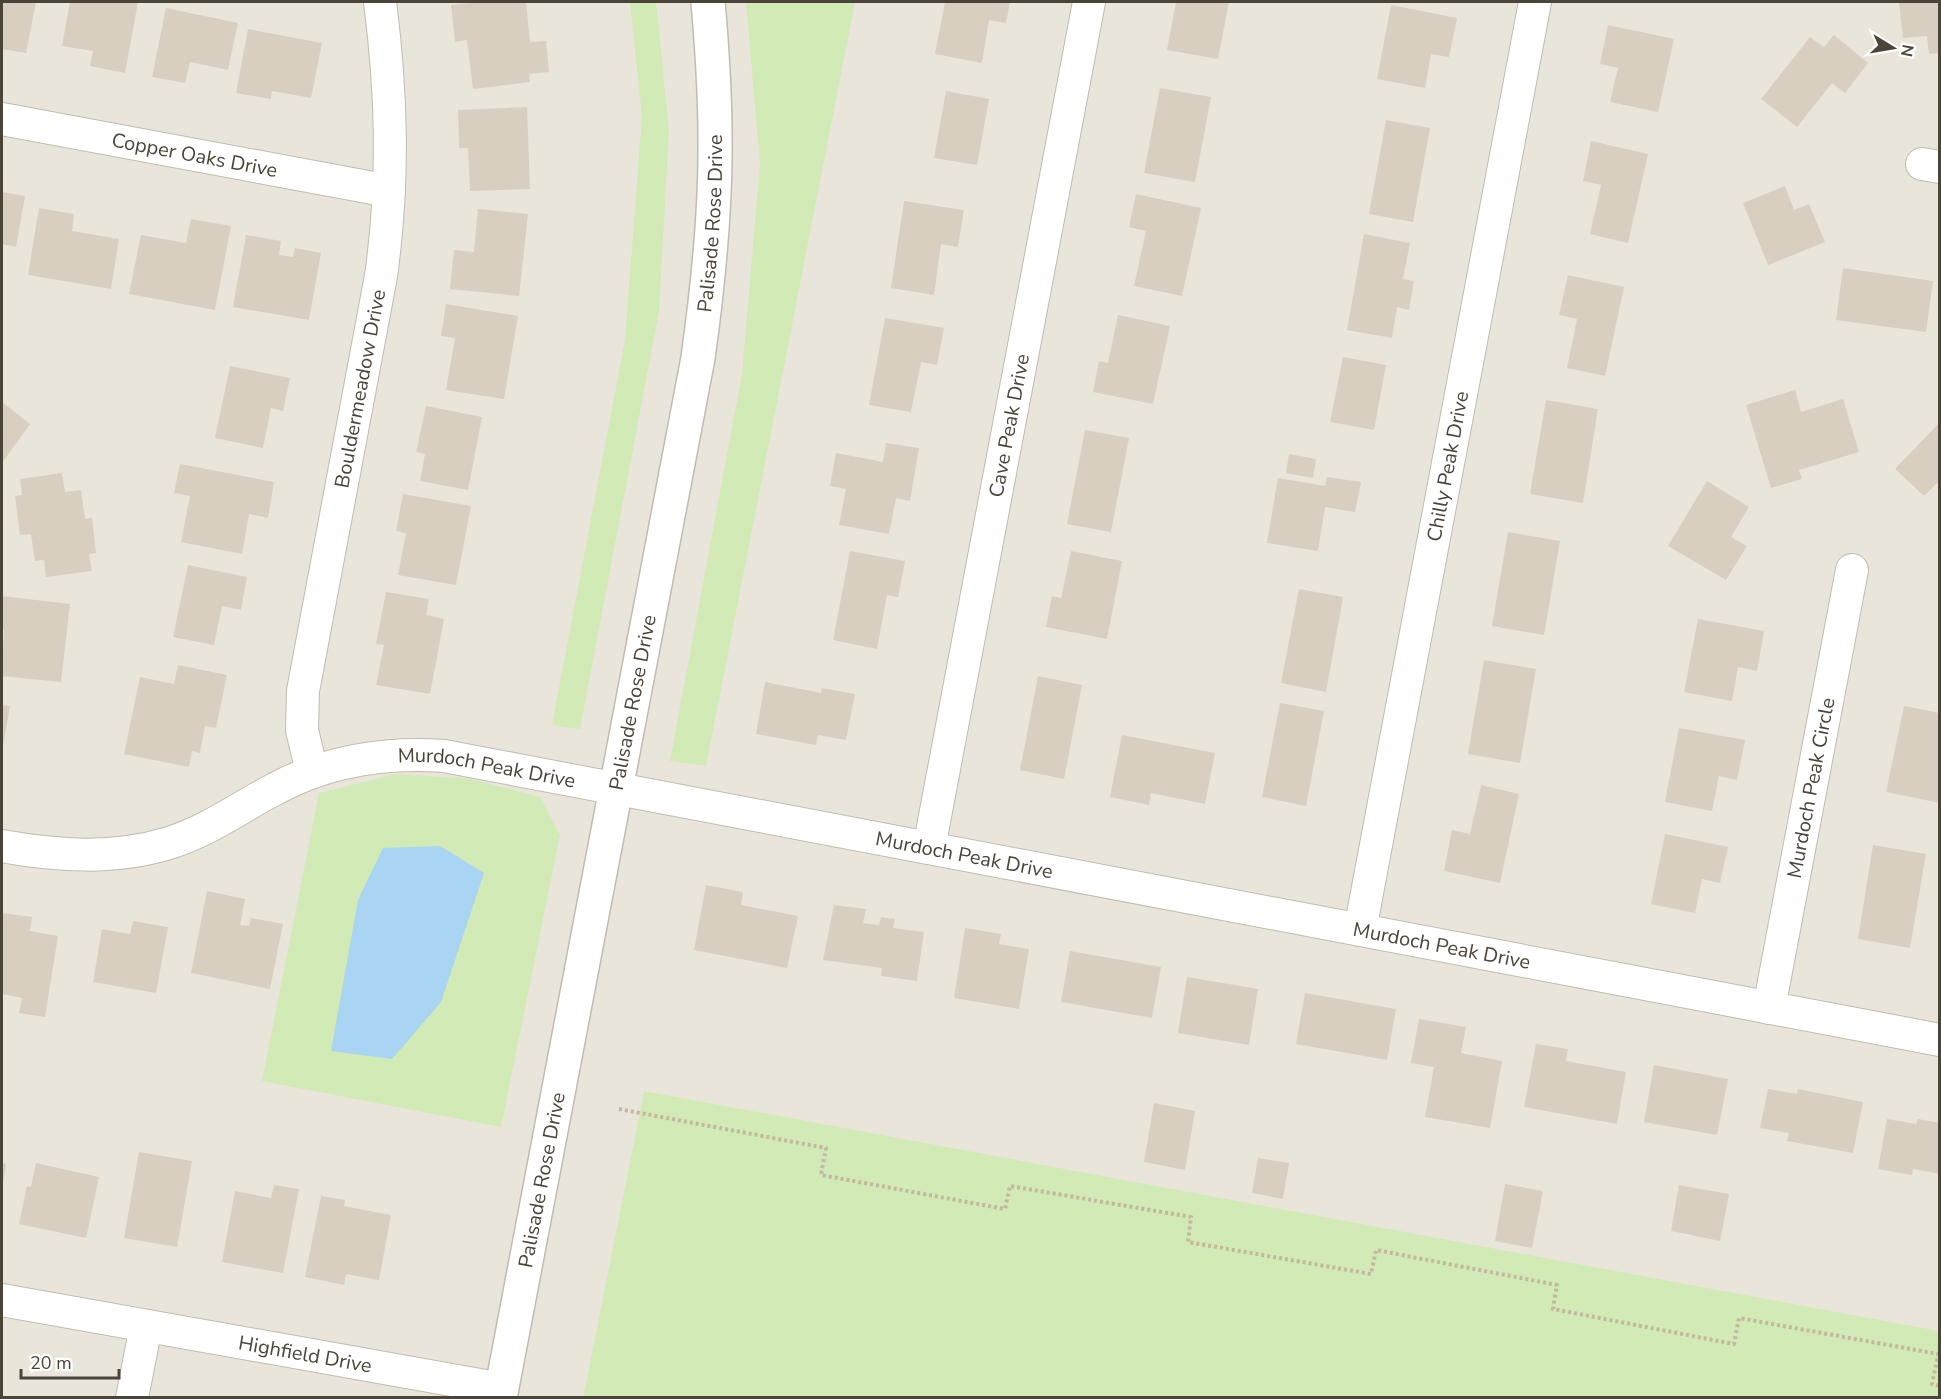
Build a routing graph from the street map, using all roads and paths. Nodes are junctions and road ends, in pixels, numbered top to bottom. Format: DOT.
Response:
graph roads {
  1 [pos="380,2"];
  2 [pos="708,2"];
  3 [pos="1089,2"];
  4 [pos="1535,2"];
  5 [pos="2,119"];
  6 [pos="389,191"];
  7 [pos="1852,570"];
  8 [pos="312,772"];
  9 [pos="617,787"];
  10 [pos="2,846"];
  11 [pos="929,848"];
  12 [pos="1360,930"];
  13 [pos="1769,1008"];
  14 [pos="1940,1040"];
  15 [pos="619,1109"];
  16 [pos="2,1300"];
  17 [pos="146,1326"];
  18 [pos="1940,1347"];
  19 [pos="1938,1354"];
  20 [pos="1940,1386"];
  21 [pos="501,1393"];
  22 [pos="132,1398"];
  1 -- 6 [label="street, Bouldermeadow Drive"];
  2 -- 9 [label="street, Palisade Rose Drive"];
  3 -- 11 [label="street, Cave Peak Drive"];
  4 -- 12 [label="street, Chilly Peak Drive"];
  5 -- 6 [label="street, Copper Oaks Drive"];
  6 -- 8 [label="street, Bouldermeadow Drive"];
  7 -- 13 [label="street, Murdoch Peak Circle"];
  8 -- 9 [label="street, Murdoch Peak Drive"];
  8 -- 10 [label="street, Murdoch Peak Drive"];
  9 -- 11 [label="street, Murdoch Peak Drive"];
  9 -- 21 [label="street, Palisade Rose Drive"];
  11 -- 12 [label="street, Murdoch Peak Drive"];
  12 -- 13 [label="street, Murdoch Peak Drive"];
  13 -- 14 [label="street, Murdoch Peak Drive"];
  15 -- 19 [label="path"];
  16 -- 17 [label="street, Highfield Drive"];
  17 -- 21 [label="street, Highfield Drive"];
  17 -- 22 [label="street"];
  18 -- 19 [label="path"];
  19 -- 20 [label="path"];
}
